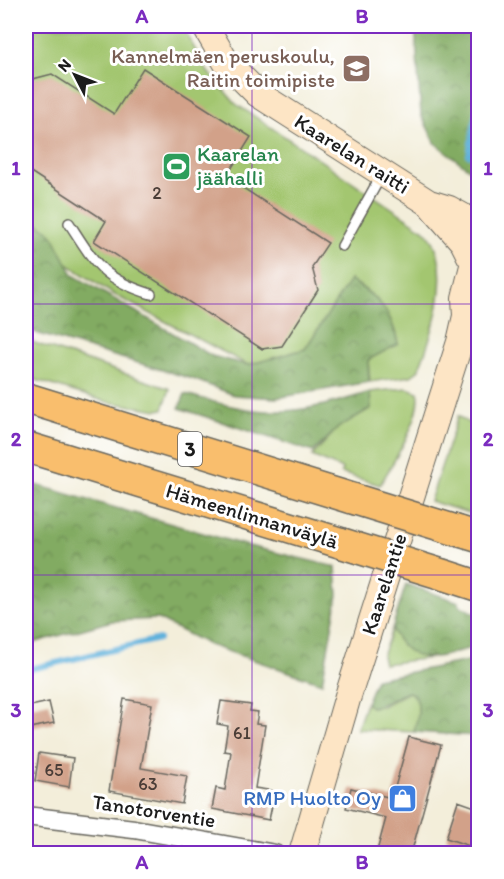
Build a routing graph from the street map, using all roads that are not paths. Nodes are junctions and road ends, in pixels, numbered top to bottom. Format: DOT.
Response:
graph roads {
  1 [pos="205,26"];
  2 [pos="382,174"];
  3 [pos="429,202"];
  4 [pos="69,224"];
  5 [pos="478,225"];
  6 [pos="342,246"];
  7 [pos="475,258"];
  8 [pos="151,294"];
  9 [pos="472,308"];
  10 [pos="26,399"];
  11 [pos="26,447"];
  12 [pos="468,534"];
  13 [pos="478,586"];
  14 [pos="26,816"];
  15 [pos="275,854"];
  16 [pos="302,854"];
  1 -- 2 [label="main road, Kaarelan raitti"];
  2 -- 3 [label="main road, Kaarelan raitti"];
  2 -- 6 [label="lane"];
  3 -- 5 [label="main road, Kaarelan raitti"];
  3 -- 7 [label="main road, Kaarelan raitti"];
  4 -- 8 [label="lane"];
  7 -- 9 [label="main road, Kaarelantie"];
  9 -- 16 [label="main road, Kaarelantie"];
  10 -- 12 [label="highway, 3, bridge"];
  11 -- 13 [label="highway, Hämeenlinnanväylä / 3, bridge"];
  14 -- 15 [label="street, Tanotorventie"];
}
